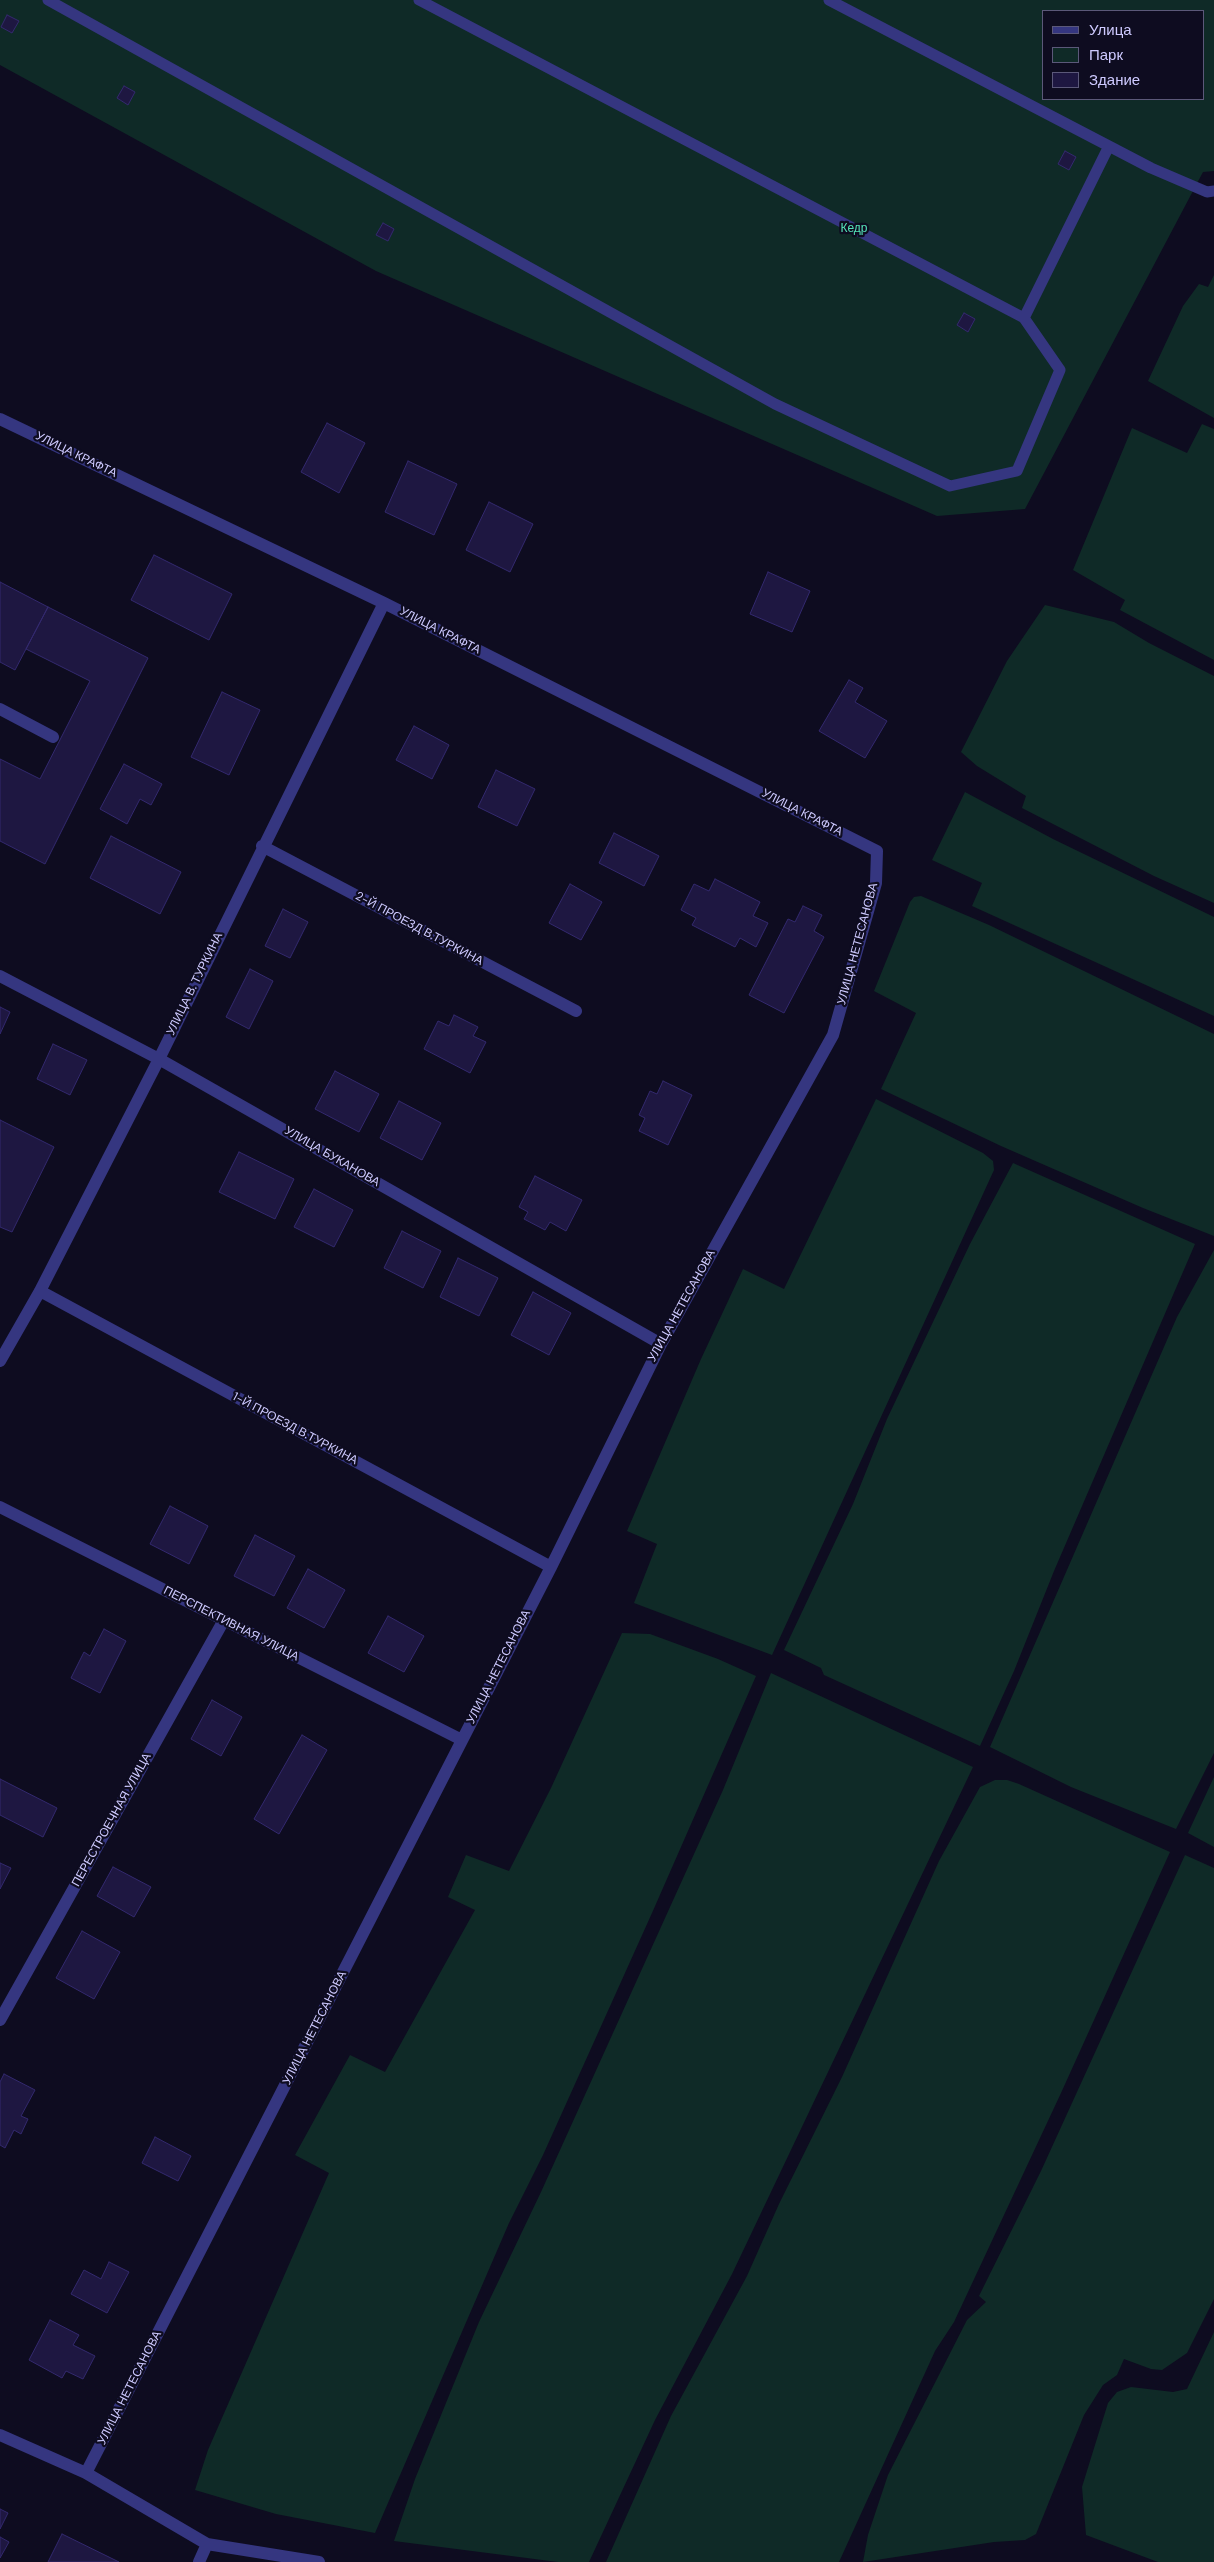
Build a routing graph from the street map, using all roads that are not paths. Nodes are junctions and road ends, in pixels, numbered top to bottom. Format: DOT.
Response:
graph roads {
  1 [pos="48,0"];
  2 [pos="419,0"];
  3 [pos="829,0"];
  4 [pos="1109,146"];
  5 [pos="1214,191"];
  6 [pos="1024,318"];
  7 [pos="0,419"];
  8 [pos="384,603"];
  9 [pos="0,709"];
  10 [pos="53,737"];
  11 [pos="262,846"];
  12 [pos="877,851"];
  13 [pos="0,976"];
  14 [pos="576,1011"];
  15 [pos="159,1059"];
  16 [pos="40,1291"];
  17 [pos="660,1344"];
  18 [pos="0,1361"];
  19 [pos="0,1507"];
  20 [pos="551,1567"];
  21 [pos="224,1620"];
  22 [pos="462,1740"];
  23 [pos="0,2020"];
  24 [pos="0,2435"];
  25 [pos="86,2473"];
  26 [pos="207,2544"];
  27 [pos="199,2562"];
  28 [pos="319,2562"];
  1 -- 6 [label="lane"];
  2 -- 6 [label="lane"];
  3 -- 4 [label="lane"];
  4 -- 5 [label="lane"];
  4 -- 6 [label="lane"];
  7 -- 8 [label="street, УЛИЦА КРАФТА"];
  8 -- 11 [label="street, УЛИЦА В. ТУРКИНА"];
  8 -- 12 [label="street, УЛИЦА КРАФТА"];
  9 -- 10 [label="street"];
  11 -- 14 [label="street, 2-Й ПРОЕЗД В.ТУРКИНА"];
  11 -- 15 [label="street, УЛИЦА В. ТУРКИНА"];
  12 -- 17 [label="street, УЛИЦА НЕТЕСАНОВА"];
  13 -- 15 [label="street, УЛИЦА БУКАНОВА"];
  15 -- 16 [label="street, УЛИЦА В. ТУРКИНА"];
  15 -- 17 [label="street, УЛИЦА БУКАНОВА"];
  16 -- 18 [label="street, УЛИЦА В. ТУРКИНА"];
  16 -- 20 [label="street, 1-Й ПРОЕЗД В.ТУРКИНА"];
  17 -- 20 [label="street, УЛИЦА НЕТЕСАНОВА"];
  19 -- 21 [label="street, ПЕРСПЕКТИВНАЯ УЛИЦА"];
  20 -- 22 [label="street, УЛИЦА НЕТЕСАНОВА"];
  21 -- 22 [label="street, ПЕРСПЕКТИВНАЯ УЛИЦА"];
  21 -- 23 [label="street, ПЕРЕСТРОЕЧНАЯ УЛИЦА"];
  22 -- 25 [label="street, УЛИЦА НЕТЕСАНОВА"];
  24 -- 25 [label="street"];
  25 -- 26 [label="street"];
  26 -- 27 [label="street"];
  26 -- 28 [label="street"];
}
